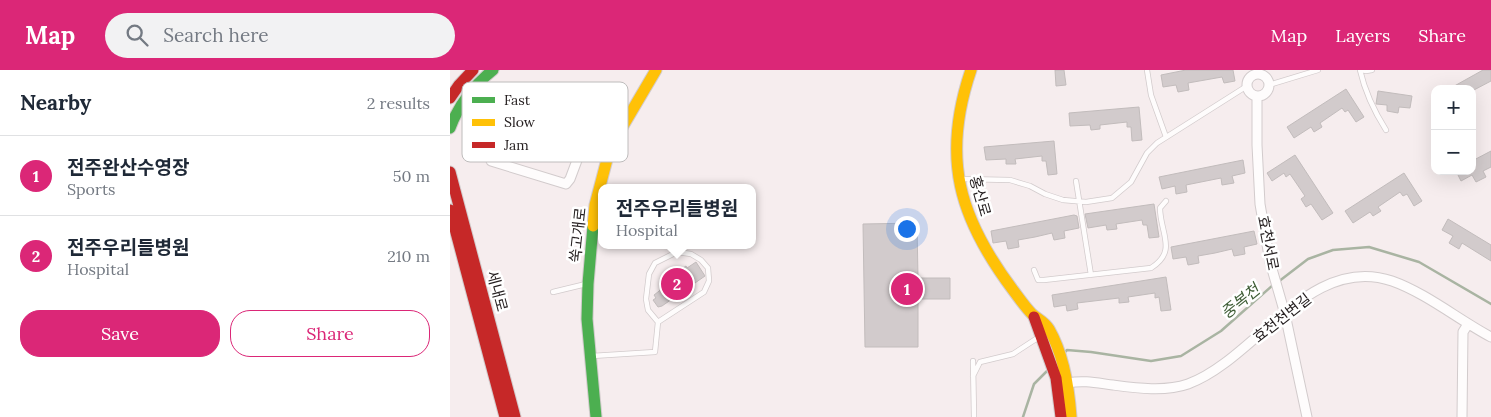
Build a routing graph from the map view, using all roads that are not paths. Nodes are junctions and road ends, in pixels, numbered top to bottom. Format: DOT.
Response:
graph roads {
  1 [pos="474,70"];
  2 [pos="493,70"];
  3 [pos="656,70"];
  4 [pos="971,70"];
  5 [pos="1147,70"];
  6 [pos="1318,70"];
  7 [pos="1361,70"];
  8 [pos="1372,70"];
  9 [pos="1257,72"];
  10 [pos="479,82"];
  11 [pos="1269,85"];
  12 [pos="1247,86"];
  13 [pos="1257,96"];
  14 [pos="450,98"];
  15 [pos="462,102"];
  16 [pos="628,117"];
  17 [pos="450,128"];
  18 [pos="1386,130"];
  19 [pos="1166,137"];
  20 [pos="494,162"];
  21 [pos="576,162"];
  22 [pos="607,162"];
  23 [pos="450,172"];
  24 [pos="958,179"];
  25 [pos="1076,181"];
  26 [pos="601,184"];
  27 [pos="598,197"];
  28 [pos="1079,201"];
  29 [pos="1166,201"];
  30 [pos="450,210"];
  31 [pos="1034,270"];
  32 [pos="1092,275"];
  33 [pos="588,284"];
  34 [pos="553,292"];
  35 [pos="1033,314"];
  36 [pos="1284,314"];
  37 [pos="658,322"];
  38 [pos="1468,324"];
  39 [pos="1041,336"];
  40 [pos="1491,337"];
  41 [pos="1050,345"];
  42 [pos="591,356"];
  43 [pos="974,361"];
  44 [pos="973,376"];
  45 [pos="1064,379"];
  46 [pos="1070,403"];
  47 [pos="505,417"];
  48 [pos="515,417"];
  49 [pos="596,417"];
  50 [pos="974,417"];
  51 [pos="1061,417"];
  52 [pos="1071,417"];
  53 [pos="1082,417"];
  54 [pos="1307,417"];
  55 [pos="1462,417"];
  1 -- 14 [label="street"];
  2 -- 10 [label="street"];
  3 -- 16 [label="street, 쑥고개로"];
  4 -- 24 [label="street, 홍산로"];
  5 -- 19 [label="lane"];
  6 -- 11 [label="lane"];
  7 -- 8 [label="lane"];
  7 -- 18 [label="lane"];
  9 -- 11 [label="street"];
  9 -- 12 [label="street"];
  11 -- 13 [label="street"];
  12 -- 13 [label="street"];
  12 -- 19 [label="lane"];
  13 -- 36 [label="street, 효천서로"];
  15 -- 17 [label="street"];
  19 -- 28 [label="lane"];
  20 -- 21 [label="street"];
  22 -- 26 [label="street, 쑥고개로"];
  23 -- 48 [label="street, 세내로"];
  24 -- 28 [label="lane"];
  24 -- 35 [label="street, 홍산로"];
  25 -- 28 [label="lane"];
  27 -- 33 [label="street, 쑥고개로"];
  28 -- 32 [label="lane"];
  29 -- 32 [label="lane"];
  30 -- 47 [label="street, 세내로"];
  31 -- 32 [label="lane"];
  33 -- 34 [label="lane"];
  33 -- 42 [label="street, 쑥고개로"];
  35 -- 39 [label="street, 홍산로"];
  35 -- 41 [label="street, 홍산로"];
  36 -- 38 [label="street, 효천천변길"];
  36 -- 45 [label="street, 효천천변길"];
  36 -- 54 [label="street, 효천서로"];
  37 -- 37 [label="lane"];
  37 -- 42 [label="lane"];
  38 -- 40 [label="street, 효천천변길"];
  38 -- 55 [label="street"];
  39 -- 41 [label="street, 홍산로"];
  39 -- 44 [label="lane"];
  41 -- 45 [label="street, 홍산로"];
  42 -- 49 [label="street, 쑥고개로"];
  43 -- 44 [label="lane"];
  44 -- 50 [label="lane"];
  45 -- 46 [label="street, 홍산로"];
  45 -- 51 [label="street, 홍산로"];
  46 -- 52 [label="street, 홍산로"];
  46 -- 53 [label="street"];
}
